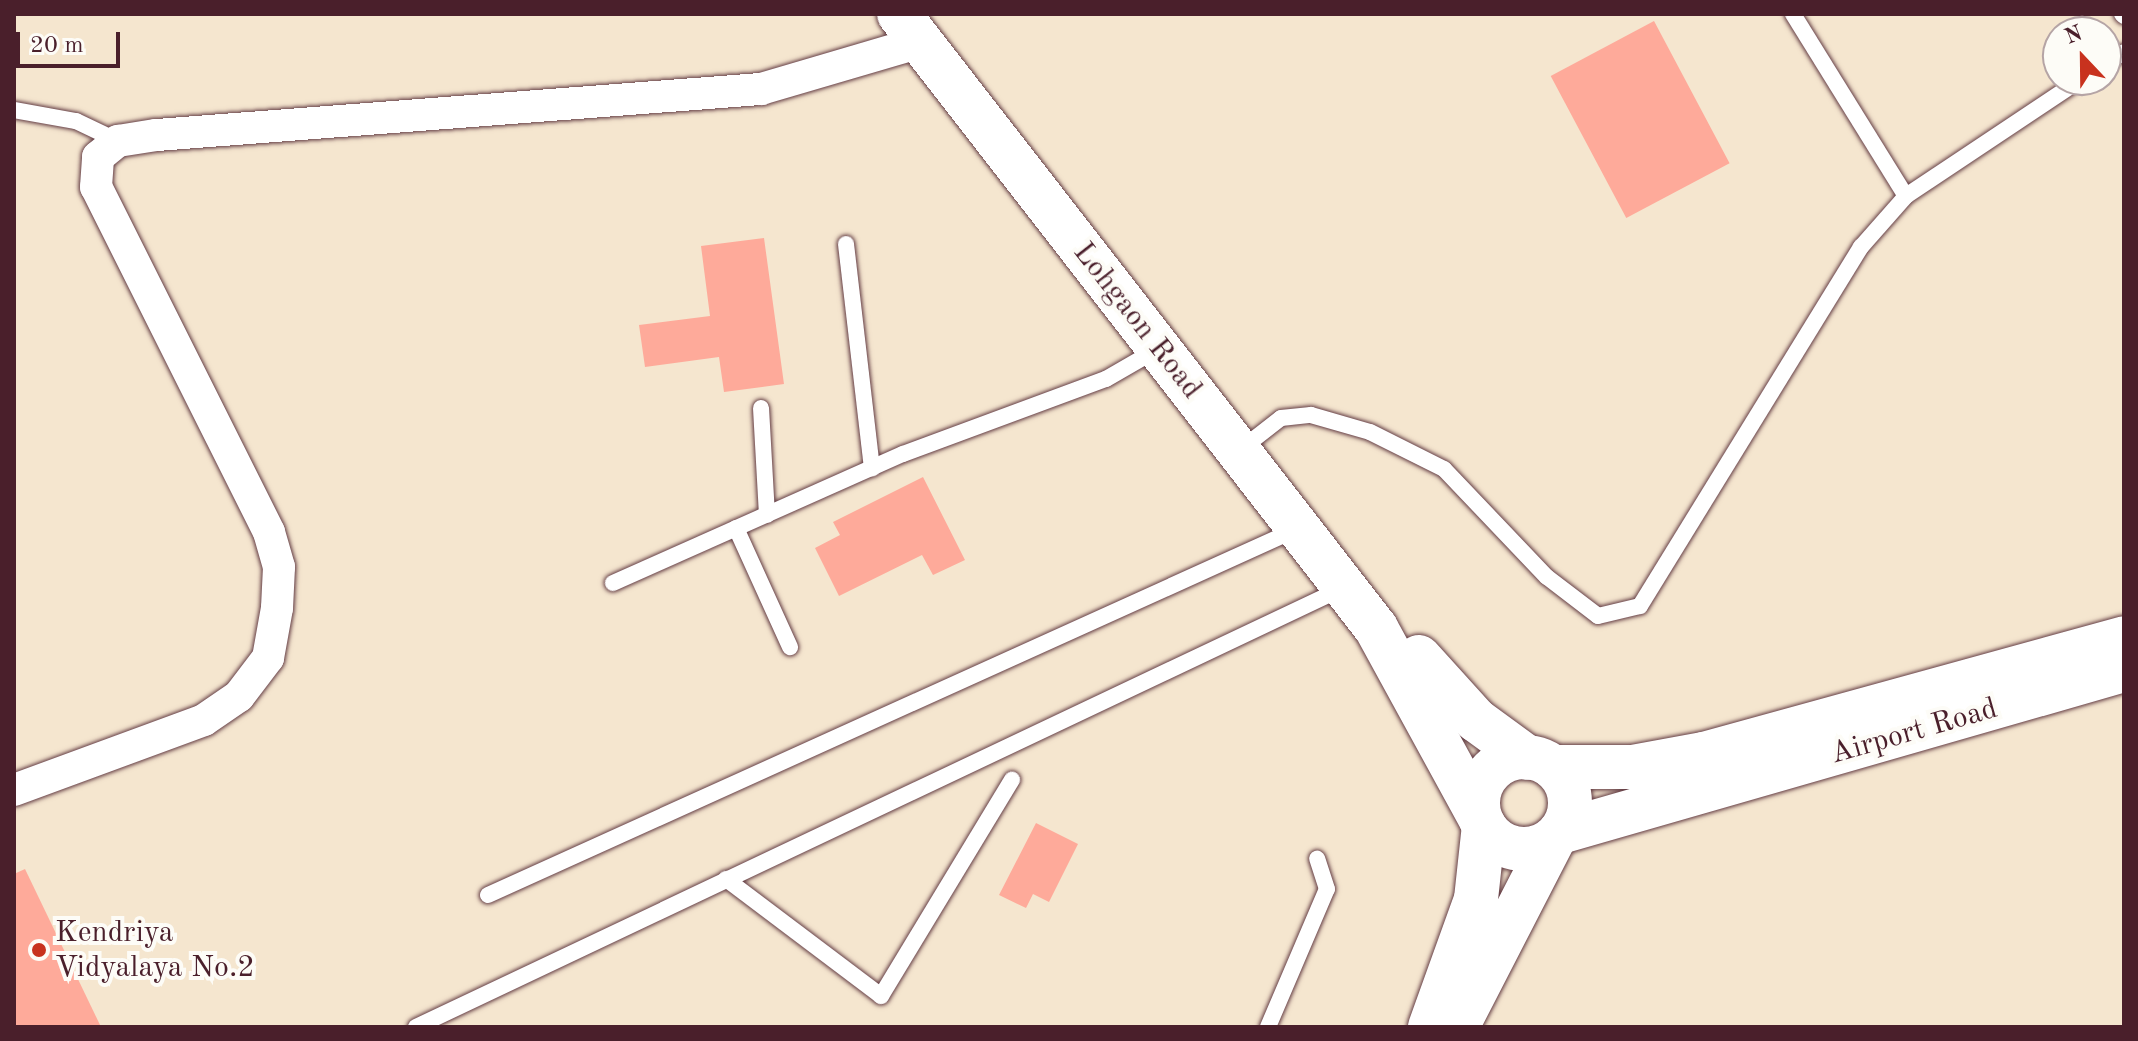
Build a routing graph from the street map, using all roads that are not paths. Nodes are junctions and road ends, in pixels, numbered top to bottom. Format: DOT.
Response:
graph roads {
  1 [pos="1793,14"];
  2 [pos="910,28"];
  3 [pos="2056,96"];
  4 [pos="14,110"];
  5 [pos="118,141"];
  6 [pos="1906,196"];
  7 [pos="846,244"];
  8 [pos="1159,349"];
  9 [pos="761,408"];
  10 [pos="1239,451"];
  11 [pos="872,468"];
  12 [pos="767,515"];
  13 [pos="736,528"];
  14 [pos="1299,529"];
  15 [pos="613,583"];
  16 [pos="1344,587"];
  17 [pos="1376,628"];
  18 [pos="2124,638"];
  19 [pos="790,647"];
  20 [pos="2124,670"];
  21 [pos="1541,762"];
  22 [pos="1012,780"];
  23 [pos="14,790"];
  24 [pos="1482,822"];
  25 [pos="1557,835"];
  26 [pos="1317,859"];
  27 [pos="726,879"];
  28 [pos="488,895"];
  29 [pos="447,1020"];
  30 [pos="416,1027"];
  31 [pos="1268,1027"];
  32 [pos="1430,1027"];
  33 [pos="1457,1027"];
  1 -- 6 [label="lane"];
  2 -- 5 [label="street"];
  2 -- 8 [label="main road, Lohgaon Road"];
  3 -- 6 [label="lane"];
  4 -- 5 [label="lane"];
  5 -- 23 [label="street"];
  6 -- 10 [label="lane"];
  7 -- 11 [label="lane"];
  8 -- 10 [label="main road, Lohgaon Road"];
  8 -- 11 [label="lane"];
  9 -- 12 [label="lane"];
  10 -- 14 [label="main road, Lohgaon Road"];
  11 -- 12 [label="lane"];
  12 -- 13 [label="lane"];
  13 -- 15 [label="lane"];
  13 -- 19 [label="lane"];
  14 -- 16 [label="main road, Lohgaon Road"];
  14 -- 28 [label="lane"];
  16 -- 17 [label="main road, Lohgaon Road"];
  16 -- 27 [label="lane"];
  17 -- 21 [label="main road"];
  17 -- 24 [label="main road, Lohgaon Road"];
  18 -- 21 [label="main road"];
  20 -- 25 [label="main road, Airport Road"];
  21 -- 24 [label="main road"];
  21 -- 25 [label="main road"];
  22 -- 27 [label="lane"];
  24 -- 25 [label="main road"];
  24 -- 32 [label="main road"];
  25 -- 33 [label="main road"];
  26 -- 31 [label="lane"];
  27 -- 29 [label="lane"];
  29 -- 30 [label="lane"];
}
